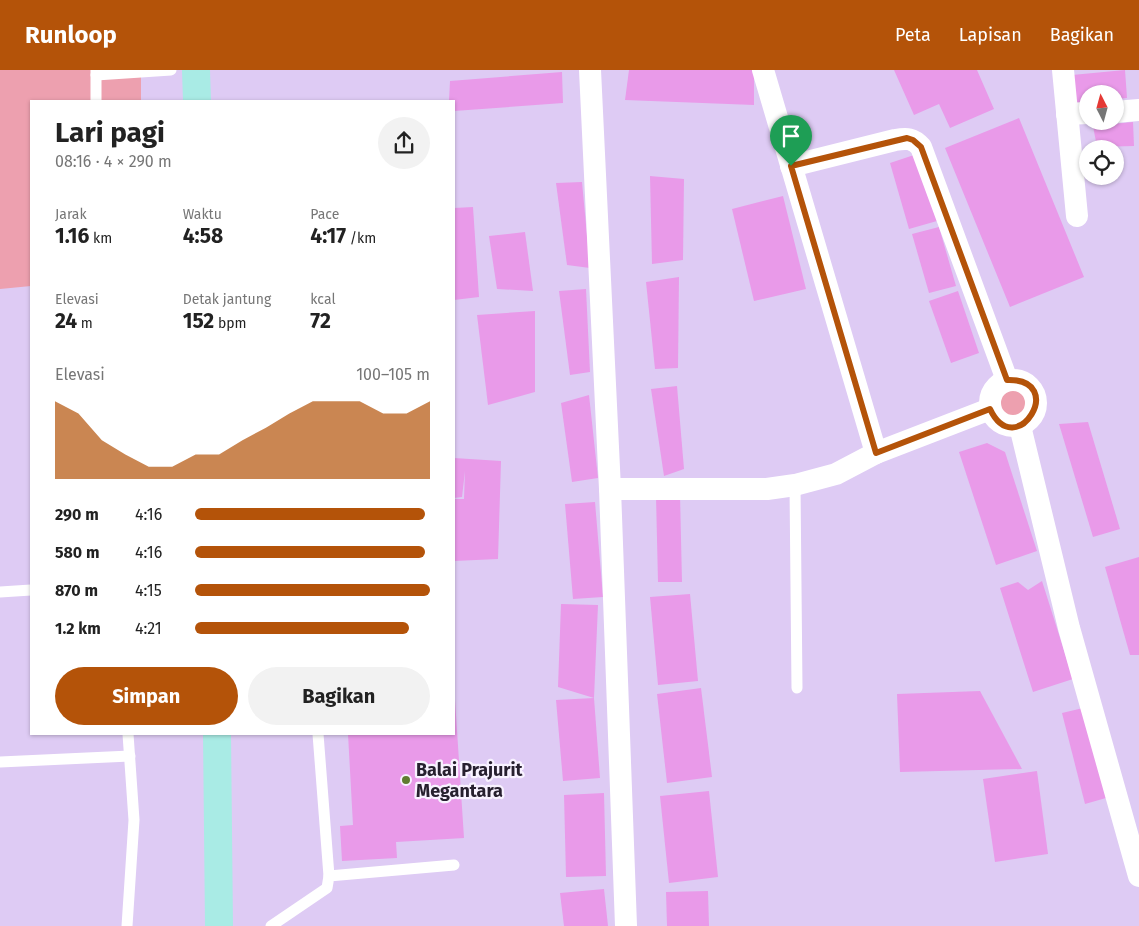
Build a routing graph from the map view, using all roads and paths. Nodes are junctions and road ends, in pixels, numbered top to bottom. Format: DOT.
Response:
graph roads {
  1 [pos="171,70"];
  2 [pos="196,70"];
  3 [pos="590,70"];
  4 [pos="763,70"];
  5 [pos="1063,70"];
  6 [pos="96,72"];
  7 [pos="96,100"];
  8 [pos="197,100"];
  9 [pos="1139,110"];
  10 [pos="1124,111"];
  11 [pos="1077,114"];
  12 [pos="791,166"];
  13 [pos="1076,216"];
  14 [pos="1007,380"];
  15 [pos="990,409"];
  16 [pos="1020,426"];
  17 [pos="876,453"];
  18 [pos="795,485"];
  19 [pos="610,489"];
  20 [pos="30,590"];
  21 [pos="0,592"];
  22 [pos="797,688"];
  23 [pos="128,735"];
  24 [pos="217,735"];
  25 [pos="318,735"];
  26 [pos="130,756"];
  27 [pos="0,762"];
  28 [pos="454,864"];
  29 [pos="329,876"];
  30 [pos="1139,876"];
  31 [pos="127,926"];
  32 [pos="219,926"];
  33 [pos="271,926"];
  34 [pos="626,926"];
  1 -- 6 [label="lane"];
  2 -- 8 [label="main road"];
  3 -- 19 [label="street"];
  4 -- 12 [label="street"];
  5 -- 11 [label="street"];
  6 -- 7 [label="lane"];
  9 -- 10 [label="street"];
  11 -- 13 [label="street"];
  12 -- 14 [label="street"];
  12 -- 17 [label="street"];
  14 -- 15 [label="street"];
  14 -- 16 [label="street"];
  15 -- 16 [label="street"];
  15 -- 17 [label="street"];
  16 -- 30 [label="street"];
  17 -- 18 [label="street"];
  18 -- 19 [label="street"];
  18 -- 22 [label="lane"];
  19 -- 34 [label="street"];
  20 -- 21 [label="lane"];
  23 -- 26 [label="lane"];
  24 -- 32 [label="main road"];
  25 -- 29 [label="lane"];
  26 -- 27 [label="lane"];
  26 -- 31 [label="lane"];
  28 -- 29 [label="lane"];
  29 -- 33 [label="lane"];
}
